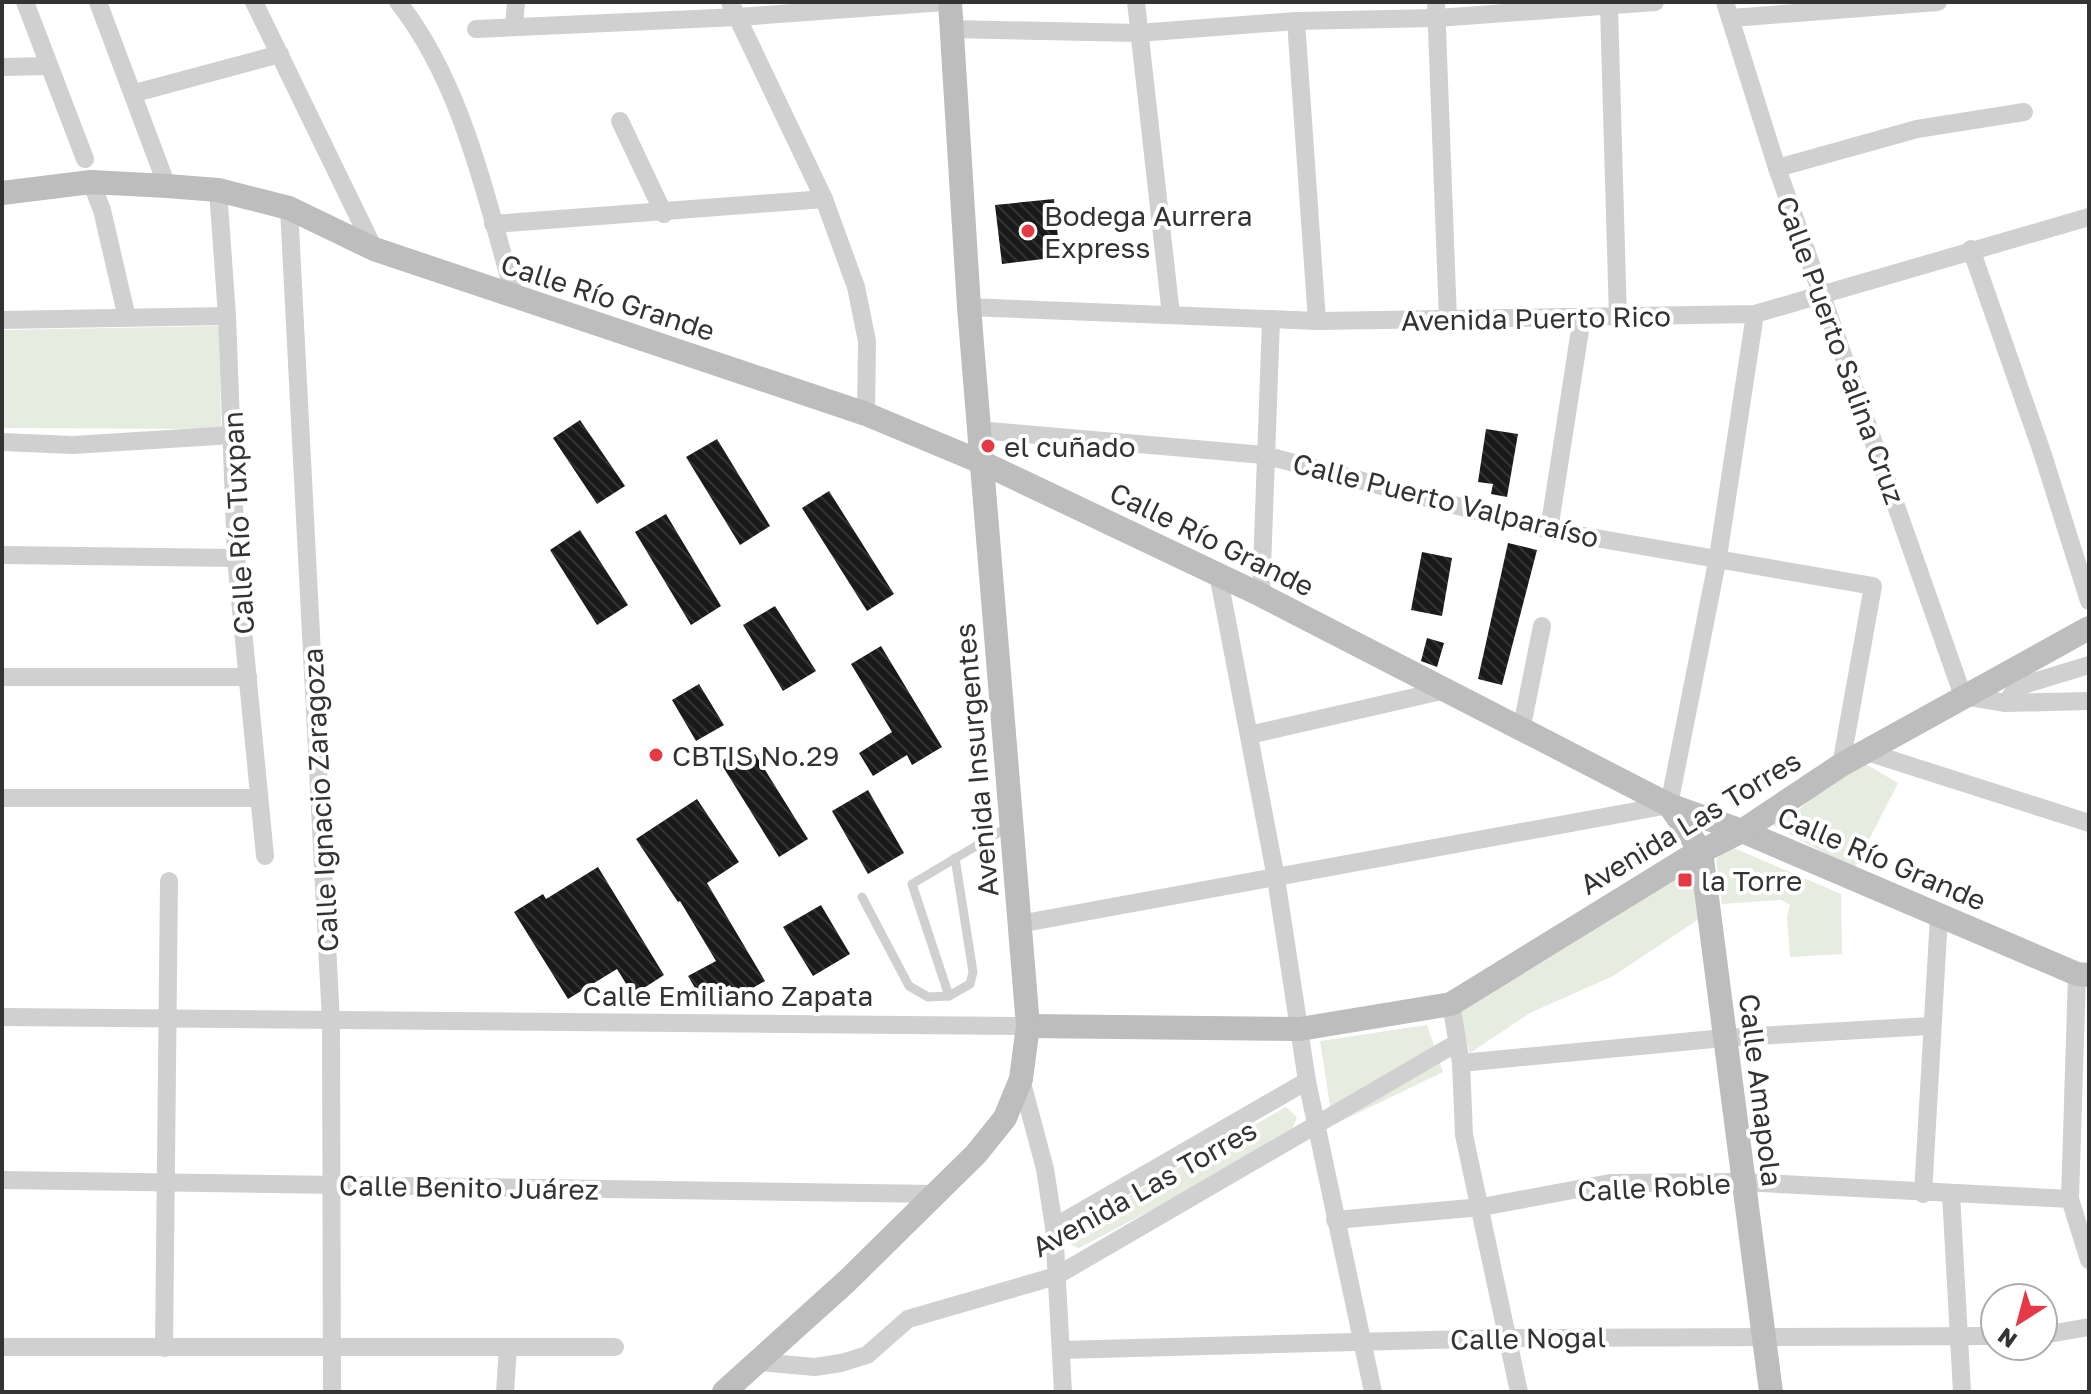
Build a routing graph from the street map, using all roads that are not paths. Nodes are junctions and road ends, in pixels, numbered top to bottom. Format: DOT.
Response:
graph roads {
  1 [pos="25,2"];
  2 [pos="98,2"];
  3 [pos="254,2"];
  4 [pos="398,2"];
  5 [pos="516,2"];
  6 [pos="948,2"];
  7 [pos="1136,2"];
  8 [pos="1655,2"];
  9 [pos="1938,2"];
  10 [pos="1609,7"];
  11 [pos="734,10"];
  12 [pos="1437,10"];
  13 [pos="1728,10"];
  14 [pos="1296,21"];
  15 [pos="514,25"];
  16 [pos="476,29"];
  17 [pos="952,29"];
  18 [pos="1138,33"];
  19 [pos="280,54"];
  20 [pos="48,66"];
  21 [pos="2,67"];
  22 [pos="135,93"];
  23 [pos="2024,112"];
  24 [pos="620,121"];
  25 [pos="1777,168"];
  26 [pos="88,170"];
  27 [pos="167,186"];
  28 [pos="218,190"];
  29 [pos="2,193"];
  30 [pos="824,199"];
  31 [pos="289,208"];
  32 [pos="664,214"];
  33 [pos="2089,217"];
  34 [pos="493,224"];
  35 [pos="374,249"];
  36 [pos="1971,249"];
  37 [pos="1822,294"];
  38 [pos="515,298"];
  39 [pos="969,307"];
  40 [pos="1755,314"];
  41 [pos="1171,315"];
  42 [pos="227,316"];
  43 [pos="1582,317"];
  44 [pos="127,318"];
  45 [pos="1618,318"];
  46 [pos="2,320"];
  47 [pos="1271,320"];
  48 [pos="1448,320"];
  49 [pos="1317,321"];
  50 [pos="866,414"];
  51 [pos="979,430"];
  52 [pos="233,435"];
  53 [pos="2,442"];
  54 [pos="1264,455"];
  55 [pos="981,462"];
  56 [pos="1549,530"];
  57 [pos="2,555"];
  58 [pos="1718,557"];
  59 [pos="236,558"];
  60 [pos="1218,574"];
  61 [pos="1261,595"];
  62 [pos="2089,601"];
  63 [pos="1542,626"];
  64 [pos="2089,628"];
  65 [pos="2089,665"];
  66 [pos="2,677"];
  67 [pos="248,677"];
  68 [pos="1450,689"];
  69 [pos="1963,696"];
  70 [pos="2089,701"];
  71 [pos="2006,703"];
  72 [pos="1522,726"];
  73 [pos="1249,735"];
  74 [pos="1864,751"];
  75 [pos="1841,765"];
  76 [pos="2,798"];
  77 [pos="259,798"];
  78 [pos="1669,805"];
  79 [pos="2089,823"];
  80 [pos="1011,825"];
  81 [pos="1742,831"];
  82 [pos="1701,851"];
  83 [pos="265,856"];
  84 [pos="955,858"];
  85 [pos="1276,878"];
  86 [pos="169,881"];
  87 [pos="862,897"];
  88 [pos="1939,916"];
  89 [pos="1019,924"];
  90 [pos="2083,975"];
  91 [pos="949,996"];
  92 [pos="1451,1004"];
  93 [pos="2,1017"];
  94 [pos="167,1019"];
  95 [pos="331,1022"];
  96 [pos="1028,1026"];
  97 [pos="1930,1026"];
  98 [pos="1300,1029"];
  99 [pos="1724,1038"];
  100 [pos="1455,1044"];
  101 [pos="1461,1063"];
  102 [pos="1021,1079"];
  103 [pos="1307,1081"];
  104 [pos="1317,1124"];
  105 [pos="2,1180"];
  106 [pos="166,1181"];
  107 [pos="1742,1182"];
  108 [pos="333,1186"];
  109 [pos="936,1194"];
  110 [pos="1923,1194"];
  111 [pos="1951,1194"];
  112 [pos="2070,1199"];
  113 [pos="1482,1207"];
  114 [pos="1335,1220"];
  115 [pos="1054,1227"];
  116 [pos="2089,1260"];
  117 [pos="1056,1276"];
  118 [pos="2089,1327"];
  119 [pos="2059,1332"];
  120 [pos="1766,1336"];
  121 [pos="1979,1336"];
  122 [pos="1961,1337"];
  123 [pos="1506,1338"];
  124 [pos="1362,1341"];
  125 [pos="2,1347"];
  126 [pos="508,1347"];
  127 [pos="615,1347"];
  128 [pos="164,1348"];
  129 [pos="334,1350"];
  130 [pos="1061,1350"];
  131 [pos="759,1362"];
  132 [pos="332,1392"];
  133 [pos="505,1392"];
  134 [pos="724,1392"];
  135 [pos="1063,1392"];
  136 [pos="1373,1392"];
  137 [pos="1519,1392"];
  138 [pos="1771,1392"];
  139 [pos="1962,1392"];
  1 -- 20 [label="street"];
  2 -- 22 [label="street"];
  3 -- 19 [label="street"];
  4 -- 34 [label="street"];
  5 -- 15 [label="street"];
  6 -- 11 [label="street"];
  6 -- 17 [label="street, Avenida Insurgentes"];
  7 -- 18 [label="street"];
  8 -- 10 [label="street"];
  9 -- 13 [label="street"];
  10 -- 12 [label="street"];
  10 -- 45 [label="street"];
  11 -- 15 [label="street"];
  11 -- 30 [label="street"];
  12 -- 14 [label="street"];
  12 -- 48 [label="street"];
  13 -- 25 [label="street, Calle Puerto Salina Cruz"];
  14 -- 18 [label="street"];
  14 -- 49 [label="street"];
  15 -- 16 [label="street"];
  17 -- 18 [label="street"];
  17 -- 39 [label="street, Avenida Insurgentes"];
  18 -- 41 [label="street"];
  19 -- 22 [label="street"];
  19 -- 35 [label="street"];
  20 -- 21 [label="street"];
  20 -- 26 [label="street"];
  22 -- 27 [label="street"];
  23 -- 25 [label="street"];
  24 -- 32 [label="street"];
  25 -- 37 [label="street, Calle Puerto Salina Cruz"];
  26 -- 27 [label="street, Calle Río Grande"];
  26 -- 29 [label="street, Calle Río Grande"];
  26 -- 44 [label="street"];
  27 -- 28 [label="street, Calle Río Grande"];
  28 -- 31 [label="street, Calle Río Grande"];
  28 -- 42 [label="street, Calle Río Tuxpan"];
  30 -- 32 [label="street"];
  30 -- 50 [label="street"];
  31 -- 35 [label="street, Calle Río Grande"];
  31 -- 95 [label="street, Calle Ignacio Zaragoza"];
  32 -- 34 [label="street"];
  33 -- 36 [label="street, Avenida Puerto Rico"];
  34 -- 38 [label="street"];
  35 -- 38 [label="street, Calle Río Grande"];
  36 -- 37 [label="street, Avenida Puerto Rico"];
  36 -- 62 [label="street"];
  37 -- 40 [label="street, Avenida Puerto Rico"];
  37 -- 69 [label="street, Calle Puerto Salina Cruz"];
  38 -- 50 [label="street, Calle Río Grande"];
  39 -- 41 [label="street, Avenida Puerto Rico"];
  39 -- 51 [label="street, Avenida Insurgentes"];
  40 -- 45 [label="street, Avenida Puerto Rico"];
  40 -- 58 [label="street"];
  41 -- 47 [label="street, Avenida Puerto Rico"];
  42 -- 44 [label="street"];
  42 -- 52 [label="street, Calle Río Tuxpan"];
  43 -- 45 [label="street, Avenida Puerto Rico"];
  43 -- 48 [label="street, Avenida Puerto Rico"];
  43 -- 56 [label="street"];
  44 -- 46 [label="street"];
  47 -- 49 [label="street, Avenida Puerto Rico"];
  47 -- 54 [label="street"];
  48 -- 49 [label="street, Avenida Puerto Rico"];
  50 -- 55 [label="street, Calle Río Grande"];
  51 -- 54 [label="street, Calle Puerto Valparaíso"];
  51 -- 55 [label="street, Avenida Insurgentes"];
  52 -- 53 [label="street"];
  52 -- 59 [label="street, Calle Río Tuxpan"];
  54 -- 56 [label="street, Calle Puerto Valparaíso"];
  54 -- 61 [label="street"];
  55 -- 60 [label="street, Calle Río Grande"];
  55 -- 80 [label="street, Avenida Insurgentes"];
  56 -- 58 [label="street, Calle Puerto Valparaíso"];
  57 -- 59 [label="street"];
  58 -- 75 [label="street, Calle Puerto Valparaíso"];
  58 -- 78 [label="street"];
  59 -- 67 [label="street, Calle Río Tuxpan"];
  60 -- 61 [label="street, Calle Río Grande"];
  60 -- 73 [label="street"];
  61 -- 68 [label="street, Calle Río Grande"];
  63 -- 72 [label="street"];
  64 -- 69 [label="street, Avenida Las Torres"];
  65 -- 71 [label="street"];
  66 -- 67 [label="street"];
  67 -- 77 [label="street, Calle Río Tuxpan"];
  68 -- 72 [label="street, Calle Río Grande"];
  68 -- 73 [label="street"];
  69 -- 71 [label="street"];
  69 -- 74 [label="street, Avenida Las Torres"];
  70 -- 71 [label="street"];
  72 -- 78 [label="street, Calle Río Grande"];
  73 -- 85 [label="street"];
  74 -- 75 [label="street, Avenida Las Torres"];
  74 -- 79 [label="street"];
  75 -- 81 [label="street, Avenida Las Torres"];
  76 -- 77 [label="street"];
  77 -- 83 [label="street, Calle Río Tuxpan"];
  78 -- 81 [label="street, Calle Río Grande"];
  78 -- 82 [label="street, Calle Amapola"];
  78 -- 85 [label="street"];
  80 -- 84 [label="lane"];
  80 -- 89 [label="street, Avenida Insurgentes"];
  81 -- 82 [label="street, Avenida Las Torres"];
  81 -- 88 [label="street, Calle Río Grande"];
  82 -- 92 [label="street, Avenida Las Torres"];
  82 -- 99 [label="street, Calle Amapola"];
  84 -- 91 [label="lane"];
  84 -- 91 [label="lane"];
  85 -- 89 [label="street"];
  85 -- 98 [label="street"];
  86 -- 94 [label="street"];
  87 -- 91 [label="lane"];
  88 -- 90 [label="street, Calle Río Grande"];
  88 -- 97 [label="street"];
  89 -- 96 [label="street, Avenida Insurgentes"];
  90 -- 112 [label="street"];
  92 -- 98 [label="street, Calle Emiliano Zapata"];
  92 -- 100 [label="street"];
  93 -- 94 [label="street, Calle Emiliano Zapata"];
  94 -- 95 [label="street, Calle Emiliano Zapata"];
  94 -- 106 [label="street"];
  95 -- 96 [label="street, Calle Emiliano Zapata"];
  95 -- 108 [label="street, Calle Ignacio Zaragoza"];
  96 -- 98 [label="street, Calle Emiliano Zapata"];
  96 -- 102 [label="street, Avenida Insurgentes"];
  97 -- 99 [label="street"];
  97 -- 110 [label="street"];
  98 -- 103 [label="street"];
  99 -- 101 [label="street"];
  99 -- 107 [label="street, Calle Amapola"];
  100 -- 101 [label="street"];
  100 -- 104 [label="street, Avenida Las Torres"];
  101 -- 113 [label="street"];
  102 -- 109 [label="street, Avenida Insurgentes"];
  102 -- 115 [label="street"];
  103 -- 104 [label="street"];
  103 -- 115 [label="street"];
  104 -- 114 [label="street"];
  104 -- 117 [label="street, Avenida Las Torres"];
  105 -- 106 [label="street, Calle Benito Juárez"];
  106 -- 108 [label="street, Calle Benito Juárez"];
  106 -- 128 [label="street"];
  107 -- 110 [label="street, Calle Roble"];
  107 -- 113 [label="street, Calle Roble"];
  107 -- 120 [label="street, Calle Amapola"];
  108 -- 109 [label="street, Calle Benito Juárez"];
  108 -- 129 [label="street, Calle Ignacio Zaragoza"];
  109 -- 131 [label="street, Avenida Insurgentes"];
  110 -- 111 [label="street, Calle Roble"];
  111 -- 112 [label="street, Calle Roble"];
  111 -- 122 [label="street"];
  112 -- 116 [label="street"];
  113 -- 114 [label="street, Calle Roble"];
  113 -- 123 [label="street"];
  114 -- 124 [label="street"];
  115 -- 117 [label="street"];
  117 -- 130 [label="street"];
  117 -- 131 [label="street, Avenida Las Torres"];
  118 -- 119 [label="street"];
  120 -- 122 [label="street, Calle Nogal"];
  120 -- 123 [label="street, Calle Nogal"];
  120 -- 138 [label="street, Calle Amapola"];
  121 -- 122 [label="street, Calle Nogal"];
  122 -- 139 [label="street"];
  123 -- 124 [label="street, Calle Nogal"];
  123 -- 137 [label="street"];
  124 -- 130 [label="street, Calle Nogal"];
  124 -- 136 [label="street"];
  125 -- 128 [label="street"];
  126 -- 127 [label="street"];
  126 -- 129 [label="street"];
  126 -- 133 [label="street"];
  128 -- 129 [label="street"];
  129 -- 132 [label="street, Calle Ignacio Zaragoza"];
  130 -- 135 [label="street"];
  131 -- 134 [label="street, Avenida Insurgentes"];
}
